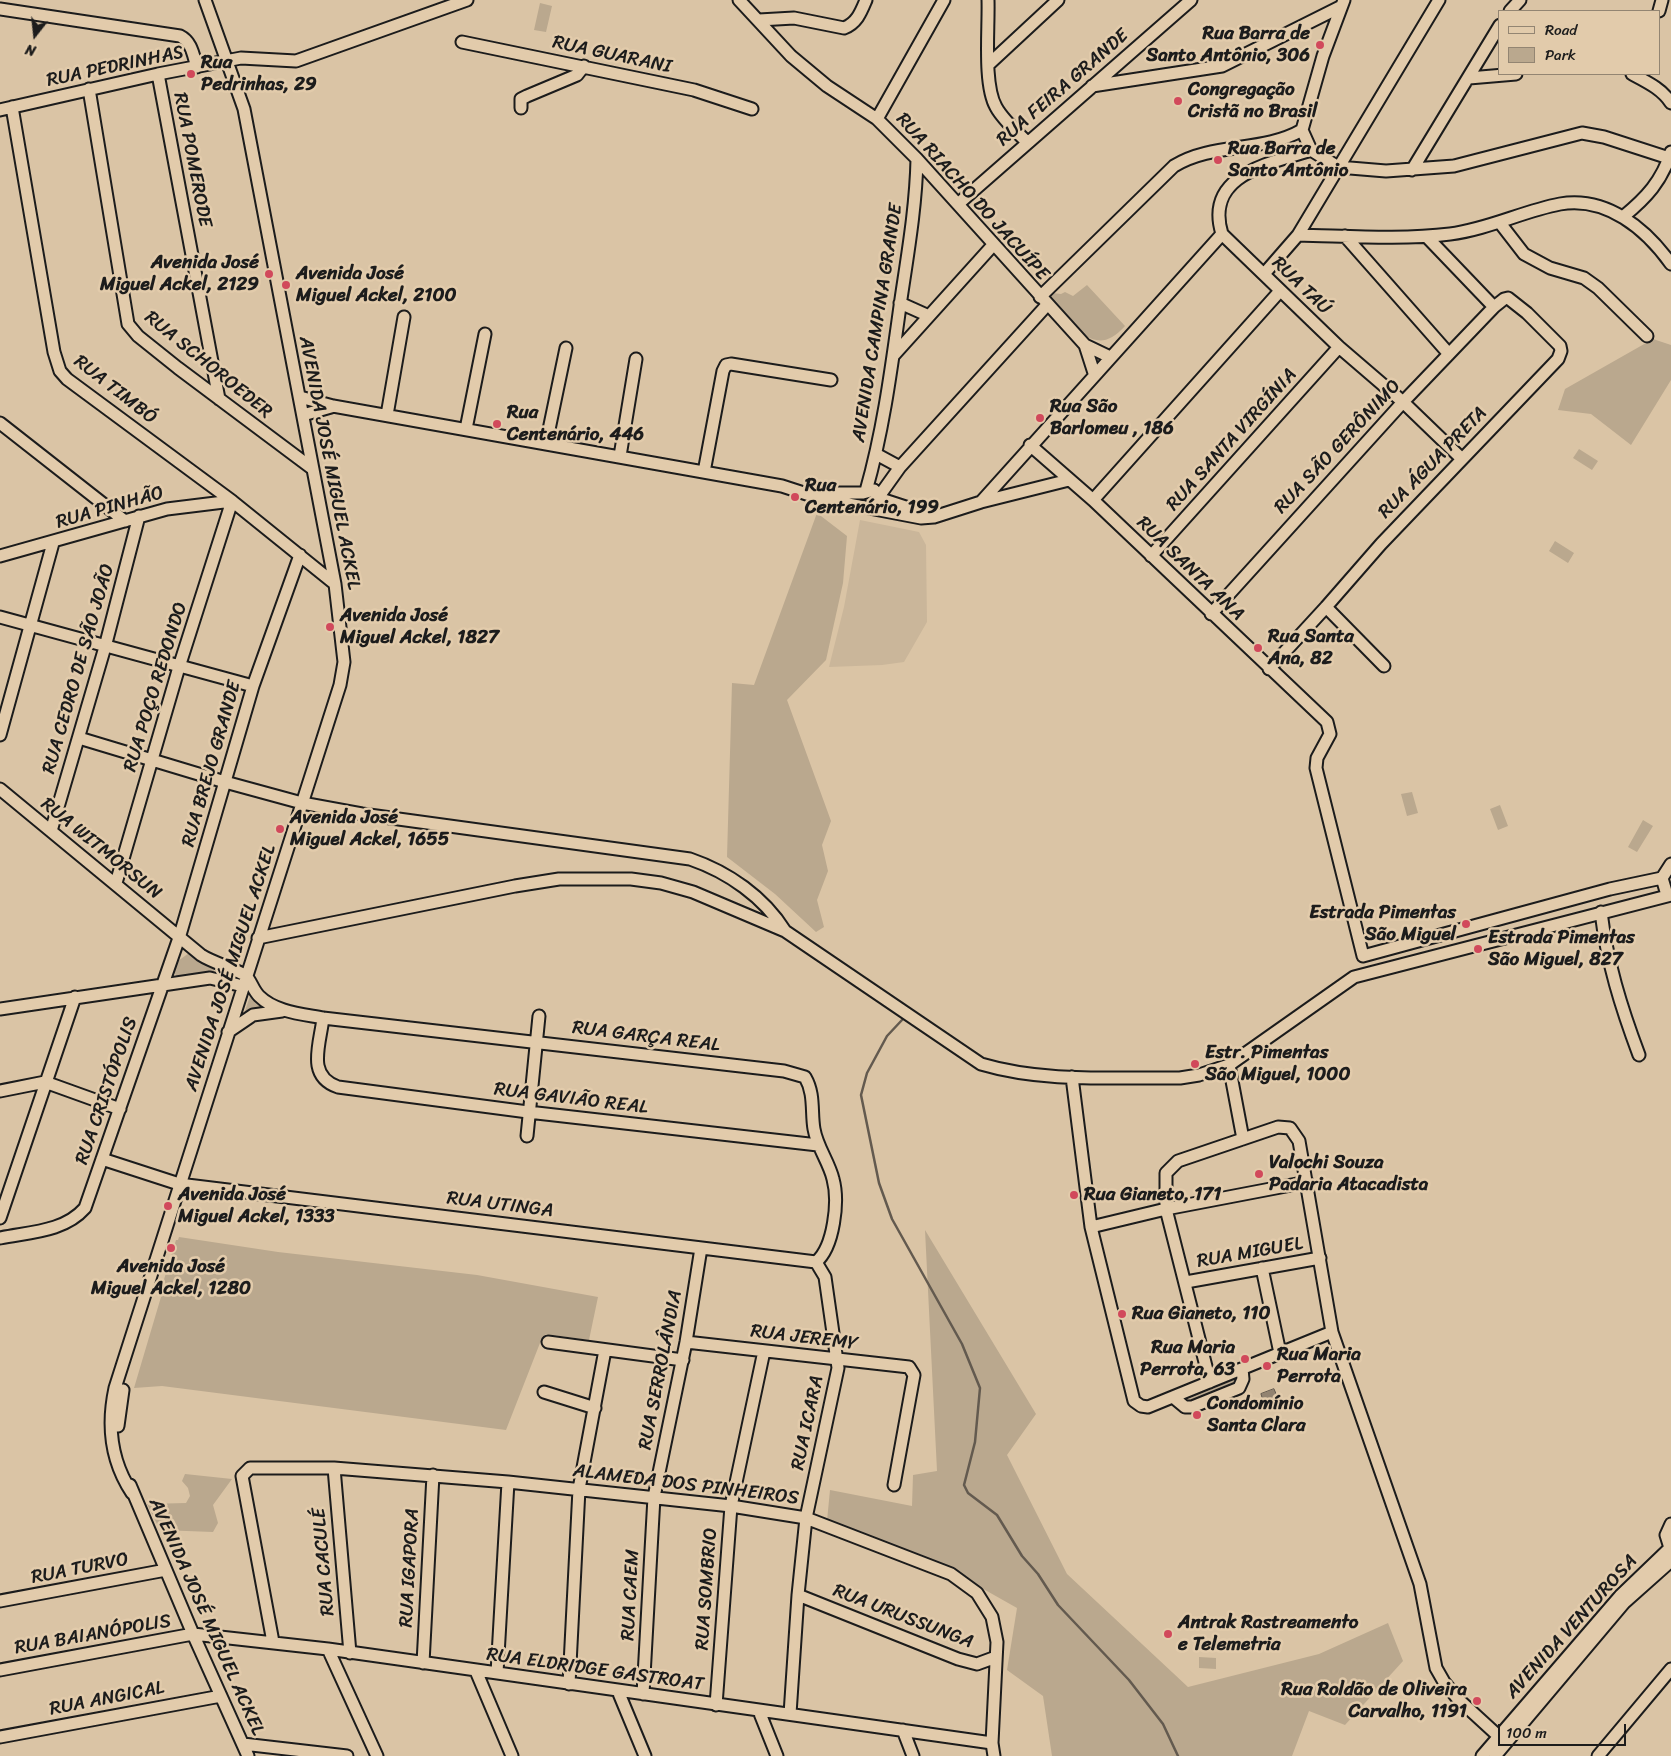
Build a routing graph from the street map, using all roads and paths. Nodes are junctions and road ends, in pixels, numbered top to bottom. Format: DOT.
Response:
graph roads {
  1 [pos="205,0"];
  2 [pos="467,0"];
  3 [pos="739,0"];
  4 [pos="866,0"];
  5 [pos="944,0"];
  6 [pos="988,0"];
  7 [pos="1058,0"];
  8 [pos="1191,0"];
  9 [pos="1439,0"];
  10 [pos="1520,0"];
  11 [pos="1342,4"];
  12 [pos="0,9"];
  13 [pos="1511,10"];
  14 [pos="759,20"];
  15 [pos="1498,29"];
  16 [pos="462,42"];
  17 [pos="226,61"];
  18 [pos="988,65"];
  19 [pos="584,66"];
  20 [pos="196,68"];
  21 [pos="158,74"];
  22 [pos="1504,75"];
  23 [pos="1634,75"];
  24 [pos="1469,78"];
  25 [pos="1091,86"];
  26 [pos="89,89"];
  27 [pos="1671,104"];
  28 [pos="12,107"];
  29 [pos="521,108"];
  30 [pos="752,109"];
  31 [pos="0,110"];
  32 [pos="877,119"];
  33 [pos="1302,130"];
  34 [pos="1026,142"];
  35 [pos="1311,150"];
  36 [pos="1670,155"];
  37 [pos="917,159"];
  38 [pos="1338,166"];
  39 [pos="1412,170"];
  40 [pos="958,204"];
  41 [pos="1624,216"];
  42 [pos="1500,223"];
  43 [pos="1222,234"];
  44 [pos="1298,235"];
  45 [pos="1345,236"];
  46 [pos="1426,236"];
  47 [pos="994,244"];
  48 [pos="1671,264"];
  49 [pos="1264,274"];
  50 [pos="1280,291"];
  51 [pos="1043,301"];
  52 [pos="900,303"];
  53 [pos="1494,307"];
  54 [pos="929,316"];
  55 [pos="404,317"];
  56 [pos="484,334"];
  57 [pos="1647,336"];
  58 [pos="1085,345"];
  59 [pos="1339,347"];
  60 [pos="566,348"];
  61 [pos="1449,354"];
  62 [pos="893,356"];
  63 [pos="1110,356"];
  64 [pos="636,359"];
  65 [pos="1094,374"];
  66 [pos="831,380"];
  67 [pos="300,397"];
  68 [pos="219,399"];
  69 [pos="1403,402"];
  70 [pos="333,406"];
  71 [pos="303,415"];
  72 [pos="387,415"];
  73 [pos="0,423"];
  74 [pos="466,429"];
  75 [pos="546,444"];
  76 [pos="1030,445"];
  77 [pos="876,454"];
  78 [pos="620,456"];
  79 [pos="1462,458"];
  80 [pos="900,467"];
  81 [pos="313,469"];
  82 [pos="704,472"];
  83 [pos="1069,480"];
  84 [pos="864,492"];
  85 [pos="810,494"];
  86 [pos="880,497"];
  87 [pos="1093,500"];
  88 [pos="232,501"];
  89 [pos="981,502"];
  90 [pos="868,509"];
  91 [pos="139,516"];
  92 [pos="934,517"];
  93 [pos="125,520"];
  94 [pos="53,542"];
  95 [pos="300,555"];
  96 [pos="0,556"];
  97 [pos="1151,556"];
  98 [pos="335,584"];
  99 [pos="1326,607"];
  100 [pos="1211,614"];
  101 [pos="0,617"];
  102 [pos="31,627"];
  103 [pos="105,647"];
  104 [pos="1384,666"];
  105 [pos="179,668"];
  106 [pos="1269,668"];
  107 [pos="253,686"];
  108 [pos="0,735"];
  109 [pos="79,738"];
  110 [pos="152,760"];
  111 [pos="225,782"];
  112 [pos="0,789"];
  113 [pos="302,803"];
  114 [pos="51,831"];
  115 [pos="1671,864"];
  116 [pos="1662,878"];
  117 [pos="116,883"];
  118 [pos="1669,895"];
  119 [pos="1601,912"];
  120 [pos="262,926"];
  121 [pos="293,930"];
  122 [pos="786,931"];
  123 [pos="180,935"];
  124 [pos="258,938"];
  125 [pos="1363,956"];
  126 [pos="220,966"];
  127 [pos="1354,977"];
  128 [pos="215,978"];
  129 [pos="245,981"];
  130 [pos="162,984"];
  131 [pos="74,997"];
  132 [pos="0,1009"];
  133 [pos="288,1011"];
  134 [pos="538,1016"];
  135 [pos="323,1018"];
  136 [pos="228,1032"];
  137 [pos="537,1042"];
  138 [pos="1640,1055"];
  139 [pos="1229,1065"];
  140 [pos="1072,1077"];
  141 [pos="45,1082"];
  142 [pos="0,1091"];
  143 [pos="120,1109"];
  144 [pos="528,1112"];
  145 [pos="527,1136"];
  146 [pos="1243,1139"];
  147 [pos="818,1145"];
  148 [pos="102,1159"];
  149 [pos="1307,1182"];
  150 [pos="182,1184"];
  151 [pos="1166,1209"];
  152 [pos="0,1218"];
  153 [pos="1091,1227"];
  154 [pos="0,1238"];
  155 [pos="701,1248"];
  156 [pos="1320,1258"];
  157 [pos="816,1262"];
  158 [pos="1262,1268"];
  159 [pos="1186,1282"];
  160 [pos="1332,1332"];
  161 [pos="548,1342"];
  162 [pos="686,1342"];
  163 [pos="606,1350"];
  164 [pos="764,1351"];
  165 [pos="1280,1353"];
  166 [pos="683,1360"];
  167 [pos="838,1360"];
  168 [pos="1242,1368"];
  169 [pos="1210,1382"];
  170 [pos="544,1392"];
  171 [pos="1173,1397"];
  172 [pos="595,1408"];
  173 [pos="334,1468"];
  174 [pos="433,1475"];
  175 [pos="508,1482"];
  176 [pos="894,1485"];
  177 [pos="579,1489"];
  178 [pos="654,1497"];
  179 [pos="731,1506"];
  180 [pos="806,1518"];
  181 [pos="1671,1524"];
  182 [pos="1670,1549"];
  183 [pos="1671,1561"];
  184 [pos="166,1570"];
  185 [pos="798,1595"];
  186 [pos="0,1601"];
  187 [pos="193,1634"];
  188 [pos="273,1642"];
  189 [pos="328,1650"];
  190 [pos="350,1652"];
  191 [pos="996,1657"];
  192 [pos="423,1663"];
  193 [pos="1671,1669"];
  194 [pos="0,1670"];
  195 [pos="476,1671"];
  196 [pos="497,1673"];
  197 [pos="569,1684"];
  198 [pos="618,1691"];
  199 [pos="643,1694"];
  200 [pos="221,1696"];
  201 [pos="716,1705"];
  202 [pos="759,1711"];
  203 [pos="790,1714"];
  204 [pos="903,1730"];
  205 [pos="0,1737"];
  206 [pos="1502,1739"];
  207 [pos="992,1743"];
  208 [pos="243,1744"];
  209 [pos="248,1756"];
  210 [pos="347,1756"];
  211 [pos="376,1756"];
  212 [pos="512,1756"];
  213 [pos="645,1756"];
  214 [pos="777,1756"];
  215 [pos="912,1756"];
  216 [pos="994,1756"];
  217 [pos="1482,1756"];
  218 [pos="1495,1756"];
  219 [pos="1598,1756"];
  1 -- 17 [label="street, AVENIDA JOSÉ MIGUEL ACKEL"];
  2 -- 17 [label="street, RUA PEDRINHAS"];
  3 -- 14 [label="street, RUA RIACHO DO JACUÍPE"];
  4 -- 14 [label="street"];
  5 -- 32 [label="street"];
  6 -- 18 [label="street"];
  7 -- 18 [label="street"];
  8 -- 25 [label="street, RUA FEIRA GRANDE"];
  9 -- 38 [label="street"];
  10 -- 13 [label="street"];
  11 -- 25 [label="street"];
  11 -- 33 [label="street"];
  12 -- 20 [label="street"];
  14 -- 32 [label="street, RUA RIACHO DO JACUÍPE"];
  15 -- 24 [label="street"];
  16 -- 19 [label="street, RUA GUARANI"];
  17 -- 20 [label="street, RUA PEDRINHAS"];
  17 -- 67 [label="street, AVENIDA JOSÉ MIGUEL ACKEL"];
  18 -- 34 [label="street"];
  19 -- 29 [label="street"];
  19 -- 30 [label="street, RUA GUARANI"];
  20 -- 21 [label="street, RUA PEDRINHAS"];
  21 -- 26 [label="street, RUA PEDRINHAS"];
  21 -- 68 [label="street, RUA POMERODE"];
  22 -- 24 [label="street"];
  23 -- 27 [label="street"];
  24 -- 39 [label="street"];
  25 -- 34 [label="street, RUA FEIRA GRANDE"];
  26 -- 28 [label="street, RUA PEDRINHAS"];
  26 -- 68 [label="street, RUA SCHOROEDER"];
  28 -- 31 [label="street, RUA PEDRINHAS"];
  28 -- 88 [label="street, RUA TIMBÓ"];
  32 -- 37 [label="street, RUA RIACHO DO JACUÍPE"];
  33 -- 35 [label="street"];
  33 -- 51 [label="street"];
  34 -- 40 [label="street, RUA FEIRA GRANDE"];
  35 -- 38 [label="street"];
  35 -- 43 [label="street"];
  36 -- 39 [label="street"];
  36 -- 41 [label="street"];
  37 -- 40 [label="street, RUA RIACHO DO JACUÍPE"];
  37 -- 52 [label="street, AVENIDA CAMPINA GRANDE"];
  38 -- 39 [label="street"];
  38 -- 44 [label="street"];
  40 -- 47 [label="street, RUA RIACHO DO JACUÍPE"];
  41 -- 42 [label="street"];
  41 -- 48 [label="street"];
  42 -- 46 [label="street"];
  42 -- 57 [label="street"];
  43 -- 49 [label="street, RUA TAÚ"];
  43 -- 63 [label="street"];
  44 -- 45 [label="street"];
  44 -- 49 [label="street"];
  45 -- 46 [label="street"];
  45 -- 61 [label="street"];
  46 -- 53 [label="street"];
  47 -- 51 [label="street, RUA RIACHO DO JACUÍPE"];
  47 -- 54 [label="street"];
  49 -- 50 [label="street, RUA TAÚ"];
  50 -- 59 [label="street, RUA TAÚ"];
  50 -- 87 [label="street"];
  51 -- 58 [label="street, RUA RIACHO DO JACUÍPE"];
  51 -- 80 [label="street"];
  52 -- 54 [label="street"];
  52 -- 62 [label="street, AVENIDA CAMPINA GRANDE"];
  53 -- 61 [label="street, RUA SÃO GERÔNIMO"];
  53 -- 79 [label="street, RUA ÁGUA PRETA"];
  54 -- 62 [label="street"];
  55 -- 72 [label="street"];
  56 -- 74 [label="street"];
  58 -- 63 [label="street, RUA RIACHO DO JACUÍPE"];
  58 -- 65 [label="street, RUA RIACHO DO JACUÍPE"];
  59 -- 69 [label="street, RUA TAÚ"];
  59 -- 97 [label="street, RUA SANTA VIRGÍNIA"];
  60 -- 75 [label="street"];
  61 -- 69 [label="street, RUA SÃO GERÔNIMO"];
  62 -- 77 [label="street, AVENIDA CAMPINA GRANDE"];
  63 -- 65 [label="street"];
  64 -- 78 [label="street"];
  65 -- 76 [label="street"];
  66 -- 82 [label="street"];
  67 -- 70 [label="street"];
  67 -- 71 [label="street, AVENIDA JOSÉ MIGUEL ACKEL"];
  68 -- 81 [label="street, RUA SCHOROEDER"];
  69 -- 79 [label="street, RUA TAÚ"];
  69 -- 100 [label="street, RUA SÃO GERÔNIMO"];
  70 -- 71 [label="street"];
  70 -- 72 [label="street"];
  71 -- 81 [label="street, AVENIDA JOSÉ MIGUEL ACKEL"];
  72 -- 74 [label="street"];
  73 -- 93 [label="street"];
  74 -- 75 [label="street"];
  75 -- 78 [label="street"];
  76 -- 83 [label="street, RUA SANTA ANA"];
  76 -- 89 [label="street"];
  77 -- 80 [label="street"];
  77 -- 84 [label="street, AVENIDA CAMPINA GRANDE"];
  78 -- 82 [label="street"];
  79 -- 99 [label="street, RUA ÁGUA PRETA"];
  80 -- 86 [label="street"];
  81 -- 98 [label="street, AVENIDA JOSÉ MIGUEL ACKEL"];
  82 -- 85 [label="street"];
  83 -- 87 [label="street, RUA SANTA ANA"];
  83 -- 89 [label="street"];
  84 -- 85 [label="street"];
  84 -- 86 [label="street"];
  84 -- 90 [label="street"];
  85 -- 90 [label="street"];
  86 -- 90 [label="street"];
  86 -- 92 [label="street"];
  87 -- 97 [label="street, RUA SANTA ANA"];
  88 -- 91 [label="street, RUA PINHÃO"];
  88 -- 95 [label="street, RUA TIMBÓ"];
  88 -- 105 [label="street, RUA POÇO REDONDO"];
  89 -- 92 [label="street"];
  90 -- 92 [label="street"];
  91 -- 93 [label="street, RUA PINHÃO"];
  91 -- 103 [label="street, RUA CEDRO DE SÃO JOÃO"];
  93 -- 94 [label="street, RUA PINHÃO"];
  94 -- 96 [label="street, RUA PINHÃO"];
  94 -- 102 [label="street"];
  95 -- 98 [label="street, RUA TIMBÓ"];
  95 -- 107 [label="street, RUA BREJO GRANDE"];
  97 -- 100 [label="street, RUA SANTA ANA"];
  98 -- 113 [label="street, AVENIDA JOSÉ MIGUEL ACKEL"];
  99 -- 104 [label="street"];
  99 -- 106 [label="street, RUA ÁGUA PRETA"];
  100 -- 106 [label="street, RUA SANTA ANA"];
  101 -- 102 [label="street"];
  102 -- 103 [label="street"];
  102 -- 108 [label="street"];
  103 -- 105 [label="street"];
  103 -- 109 [label="street, RUA CEDRO DE SÃO JOÃO"];
  105 -- 107 [label="street"];
  105 -- 110 [label="street, RUA POÇO REDONDO"];
  106 -- 125 [label="street, RUA SANTA ANA"];
  107 -- 111 [label="street, RUA BREJO GRANDE"];
  109 -- 110 [label="street"];
  109 -- 114 [label="street, RUA CEDRO DE SÃO JOÃO"];
  110 -- 111 [label="street"];
  110 -- 117 [label="street, RUA POÇO REDONDO"];
  111 -- 113 [label="street"];
  111 -- 123 [label="street, RUA BREJO GRANDE"];
  112 -- 114 [label="street, RUA WITMORSUN"];
  113 -- 120 [label="street, AVENIDA JOSÉ MIGUEL ACKEL"];
  113 -- 122 [label="street"];
  114 -- 117 [label="street, RUA WITMORSUN"];
  115 -- 116 [label="street"];
  116 -- 118 [label="street"];
  116 -- 125 [label="street"];
  117 -- 123 [label="street, RUA WITMORSUN"];
  118 -- 119 [label="street"];
  119 -- 127 [label="street"];
  119 -- 138 [label="street"];
  120 -- 121 [label="street"];
  120 -- 124 [label="street, AVENIDA JOSÉ MIGUEL ACKEL"];
  121 -- 122 [label="street"];
  121 -- 124 [label="street"];
  122 -- 140 [label="street"];
  123 -- 126 [label="street, RUA WITMORSUN"];
  123 -- 130 [label="street, RUA BREJO GRANDE"];
  124 -- 129 [label="street, AVENIDA JOSÉ MIGUEL ACKEL"];
  125 -- 127 [label="street"];
  126 -- 128 [label="street"];
  126 -- 129 [label="street, RUA WITMORSUN"];
  127 -- 139 [label="street"];
  128 -- 129 [label="street"];
  128 -- 130 [label="street"];
  129 -- 133 [label="street"];
  129 -- 136 [label="street, AVENIDA JOSÉ MIGUEL ACKEL"];
  130 -- 131 [label="street"];
  130 -- 143 [label="street, RUA CRISTÓPOLIS"];
  131 -- 132 [label="street"];
  131 -- 141 [label="street"];
  133 -- 135 [label="street, RUA GARÇA REAL"];
  133 -- 136 [label="street"];
  134 -- 137 [label="street"];
  135 -- 137 [label="street, RUA GARÇA REAL"];
  135 -- 144 [label="street, RUA GAVIÃO REAL"];
  136 -- 150 [label="street, AVENIDA JOSÉ MIGUEL ACKEL"];
  137 -- 144 [label="street"];
  137 -- 147 [label="street, RUA GARÇA REAL"];
  139 -- 140 [label="street"];
  139 -- 146 [label="street"];
  140 -- 153 [label="street"];
  141 -- 142 [label="street"];
  141 -- 143 [label="street"];
  141 -- 152 [label="street"];
  143 -- 148 [label="street, RUA CRISTÓPOLIS"];
  144 -- 145 [label="street"];
  144 -- 147 [label="street, RUA GAVIÃO REAL"];
  146 -- 149 [label="street"];
  146 -- 151 [label="street"];
  147 -- 157 [label="street, RUA GARÇA REAL"];
  148 -- 150 [label="street, RUA UTINGA"];
  148 -- 154 [label="street, RUA CRISTÓPOLIS"];
  149 -- 151 [label="street"];
  149 -- 156 [label="street"];
  150 -- 155 [label="street, RUA UTINGA"];
  150 -- 184 [label="street, AVENIDA JOSÉ MIGUEL ACKEL"];
  151 -- 153 [label="street"];
  151 -- 159 [label="street"];
  153 -- 171 [label="street"];
  155 -- 157 [label="street, RUA UTINGA"];
  155 -- 162 [label="street, RUA SERROLÂNDIA"];
  156 -- 158 [label="street, RUA MIGUEL"];
  156 -- 160 [label="street"];
  157 -- 167 [label="street, RUA ICARA"];
  158 -- 159 [label="street, RUA MIGUEL"];
  158 -- 165 [label="street"];
  159 -- 169 [label="street"];
  160 -- 165 [label="street"];
  160 -- 206 [label="street"];
  161 -- 163 [label="street"];
  162 -- 164 [label="street, RUA JEREMY"];
  162 -- 166 [label="street, RUA SERROLÂNDIA"];
  163 -- 166 [label="street"];
  163 -- 172 [label="street"];
  164 -- 167 [label="street, RUA JEREMY"];
  164 -- 179 [label="street, RUA SOMBRIO"];
  165 -- 168 [label="street"];
  166 -- 178 [label="street, RUA SERROLÂNDIA"];
  167 -- 176 [label="street, RUA JEREMY"];
  167 -- 180 [label="street, RUA ICARA"];
  168 -- 169 [label="street"];
  168 -- 171 [label="street"];
  169 -- 171 [label="street"];
  170 -- 172 [label="street"];
  172 -- 177 [label="street"];
  173 -- 174 [label="street, ALAMEDA DOS PINHEIROS"];
  173 -- 188 [label="street, ALAMEDA DOS PINHEIROS"];
  173 -- 190 [label="street, RUA CACULÉ"];
  174 -- 175 [label="street, ALAMEDA DOS PINHEIROS"];
  174 -- 192 [label="street, RUA IGAPORA"];
  175 -- 177 [label="street, ALAMEDA DOS PINHEIROS"];
  175 -- 196 [label="street"];
  177 -- 178 [label="street, ALAMEDA DOS PINHEIROS"];
  177 -- 197 [label="street"];
  178 -- 179 [label="street, ALAMEDA DOS PINHEIROS"];
  178 -- 199 [label="street, RUA CAEM"];
  179 -- 180 [label="street, ALAMEDA DOS PINHEIROS"];
  179 -- 201 [label="street, RUA SOMBRIO"];
  180 -- 185 [label="street, RUA ICARA"];
  180 -- 191 [label="street, ALAMEDA DOS PINHEIROS"];
  181 -- 182 [label="street"];
  182 -- 206 [label="street, AVENIDA VENTUROSA"];
  183 -- 206 [label="street, AVENIDA VENTUROSA"];
  184 -- 186 [label="street, RUA TURVO"];
  184 -- 187 [label="street, AVENIDA JOSÉ MIGUEL ACKEL"];
  185 -- 191 [label="street, RUA URUSSUNGA"];
  185 -- 203 [label="street, RUA ICARA"];
  187 -- 188 [label="street, RUA ELDRIDGE GASTROAT"];
  187 -- 194 [label="street, RUA BAIANÓPOLIS"];
  187 -- 200 [label="street, AVENIDA JOSÉ MIGUEL ACKEL"];
  188 -- 189 [label="street, RUA ELDRIDGE GASTROAT"];
  189 -- 190 [label="street, RUA ELDRIDGE GASTROAT"];
  189 -- 211 [label="street"];
  190 -- 192 [label="street, RUA ELDRIDGE GASTROAT"];
  191 -- 207 [label="street, ALAMEDA DOS PINHEIROS"];
  192 -- 195 [label="street, RUA ELDRIDGE GASTROAT"];
  193 -- 219 [label="street"];
  195 -- 196 [label="street, RUA ELDRIDGE GASTROAT"];
  195 -- 212 [label="street"];
  196 -- 197 [label="street, RUA ELDRIDGE GASTROAT"];
  197 -- 198 [label="street, RUA ELDRIDGE GASTROAT"];
  198 -- 199 [label="street, RUA ELDRIDGE GASTROAT"];
  198 -- 213 [label="street"];
  199 -- 201 [label="street, RUA ELDRIDGE GASTROAT"];
  200 -- 205 [label="street, RUA ANGICAL"];
  200 -- 208 [label="street, AVENIDA JOSÉ MIGUEL ACKEL"];
  201 -- 202 [label="street, RUA ELDRIDGE GASTROAT"];
  202 -- 203 [label="street, RUA ELDRIDGE GASTROAT"];
  202 -- 214 [label="street"];
  203 -- 204 [label="street, RUA ELDRIDGE GASTROAT"];
  204 -- 207 [label="street, RUA ELDRIDGE GASTROAT"];
  204 -- 215 [label="street"];
  206 -- 217 [label="street, AVENIDA VENTUROSA"];
  206 -- 218 [label="street, AVENIDA VENTUROSA"];
  207 -- 216 [label="street, ALAMEDA DOS PINHEIROS"];
  208 -- 209 [label="street, AVENIDA JOSÉ MIGUEL ACKEL"];
  208 -- 210 [label="street"];
}
